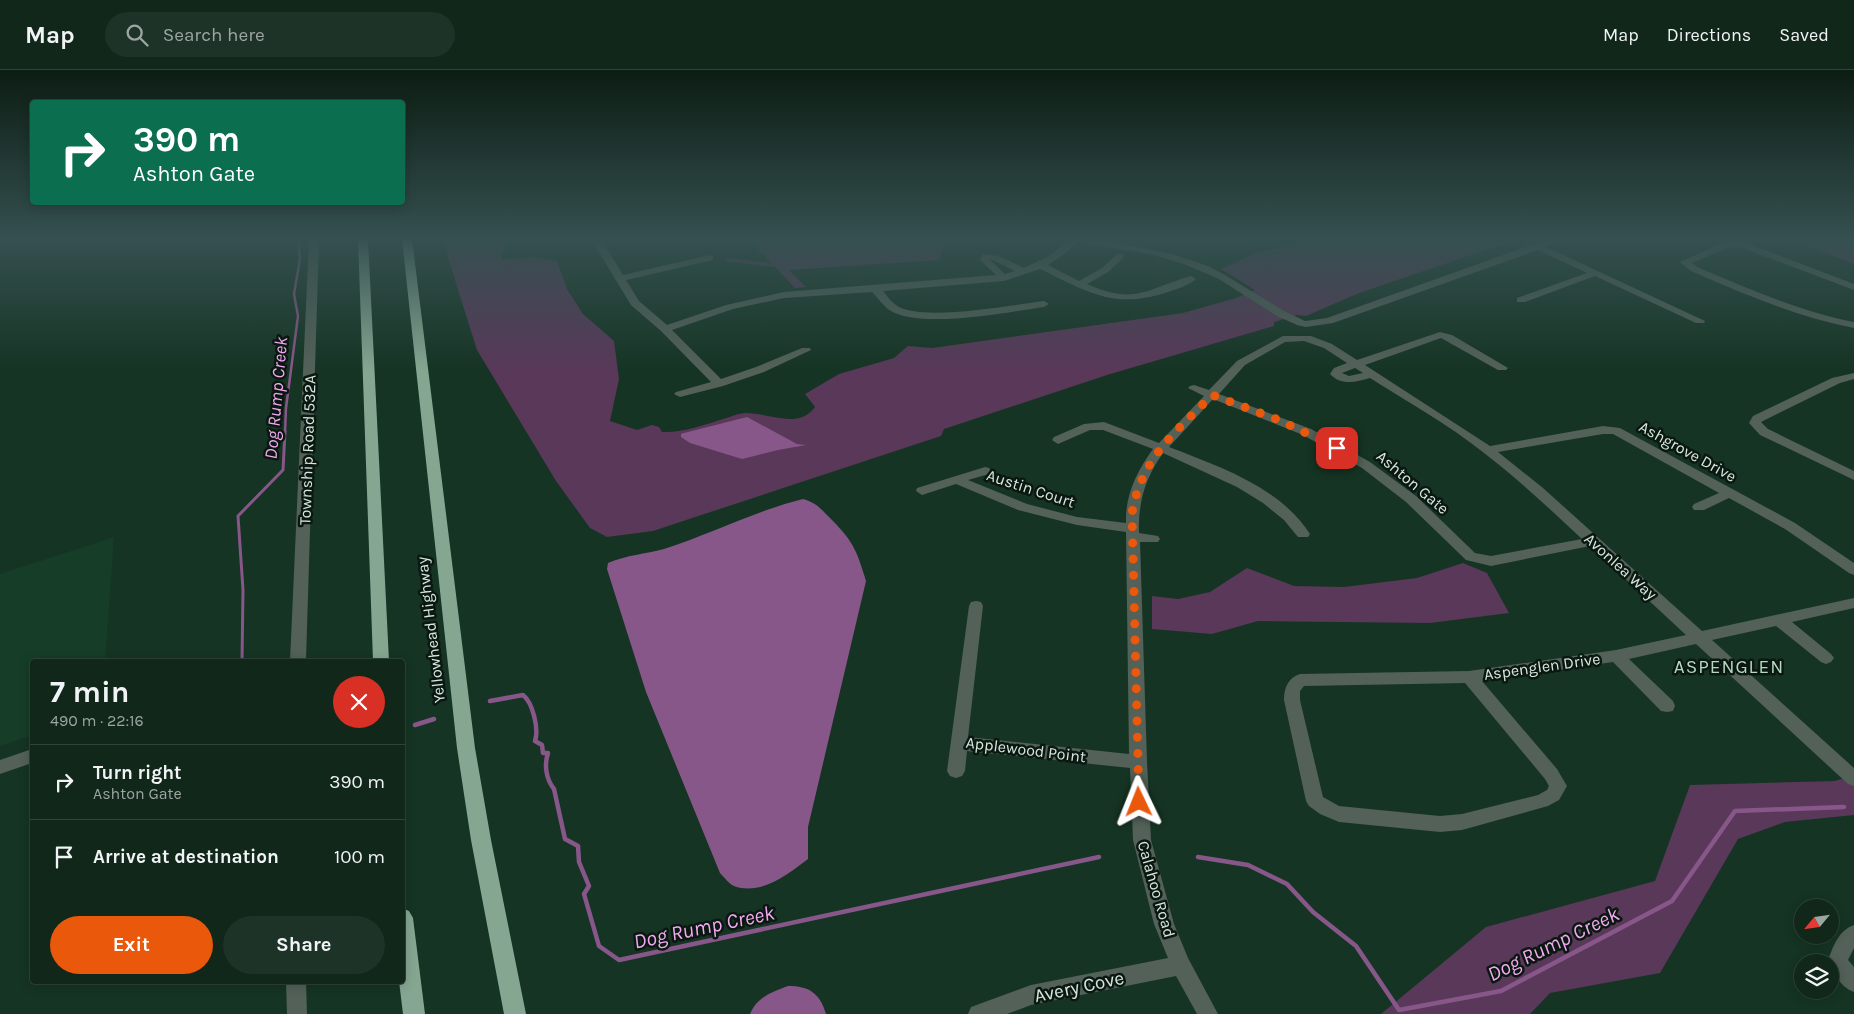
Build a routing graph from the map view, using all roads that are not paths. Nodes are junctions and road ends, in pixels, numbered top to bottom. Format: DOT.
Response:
graph roads {
  1 [pos="312,283"];
  2 [pos="365,283"];
  3 [pos="412,283"];
  4 [pos="622,283"];
  5 [pos="948,283"];
  6 [pos="1181,283"];
  7 [pos="1222,283"];
  8 [pos="1232,283"];
  9 [pos="1434,283"];
  10 [pos="1567,283"];
  11 [pos="1617,283"];
  12 [pos="1728,283"];
  13 [pos="1081,284"];
  14 [pos="876,288"];
  15 [pos="1520,300"];
  16 [pos="1044,304"];
  17 [pos="1328,321"];
  18 [pos="1700,321"];
  19 [pos="1303,323"];
  20 [pos="1854,325"];
  21 [pos="666,329"];
  22 [pos="1287,333"];
  23 [pos="1312,336"];
  24 [pos="806,350"];
  25 [pos="1356,364"];
  26 [pos="1502,368"];
  27 [pos="1371,374"];
  28 [pos="1854,376"];
  29 [pos="719,384"];
  30 [pos="1194,388"];
  31 [pos="680,394"];
  32 [pos="1212,395"];
  33 [pos="1058,440"];
  34 [pos="1160,449"];
  35 [pos="1488,450"];
  36 [pos="985,471"];
  37 [pos="1854,476"];
  38 [pos="956,480"];
  39 [pos="922,491"];
  40 [pos="1728,492"];
  41 [pos="1699,507"];
  42 [pos="1132,532"];
  43 [pos="1303,534"];
  44 [pos="1153,539"];
  45 [pos="1593,541"];
  46 [pos="1854,570"];
  47 [pos="1854,604"];
  48 [pos="976,606"];
  49 [pos="1779,620"];
  50 [pos="1699,637"];
  51 [pos="1616,656"];
  52 [pos="1826,658"];
  53 [pos="298,659"];
  54 [pos="381,659"];
  55 [pos="1469,676"];
  56 [pos="1667,706"];
  57 [pos="959,743"];
  58 [pos="30,757"];
  59 [pos="1138,762"];
  60 [pos="0,767"];
  61 [pos="956,771"];
  62 [pos="1854,779"];
  63 [pos="1854,934"];
  64 [pos="405,942"];
  65 [pos="1181,964"];
  66 [pos="1854,982"];
  67 [pos="296,984"];
  68 [pos="296,1014"];
  69 [pos="414,1014"];
  70 [pos="515,1014"];
  71 [pos="978,1014"];
  72 [pos="1208,1014"];
  1 -- 53 [label="street, Township Road 532A"];
  2 -- 54 [label="highway"];
  3 -- 70 [label="highway, Yellowhead Highway"];
  4 -- 21 [label="street"];
  5 -- 14 [label="street"];
  6 -- 13 [label="street"];
  7 -- 22 [label="street"];
  8 -- 19 [label="street, Avonlea Way"];
  9 -- 17 [label="street"];
  10 -- 15 [label="street"];
  11 -- 18 [label="street"];
  12 -- 20 [label="street"];
  14 -- 16 [label="street"];
  14 -- 21 [label="street"];
  17 -- 19 [label="street"];
  17 -- 23 [label="street"];
  19 -- 22 [label="street"];
  19 -- 23 [label="street, Avonlea Way"];
  21 -- 29 [label="street"];
  22 -- 23 [label="street, Calahoo Road"];
  22 -- 32 [label="street, Calahoo Road"];
  23 -- 25 [label="street, Avonlea Way"];
  24 -- 29 [label="street"];
  25 -- 26 [label="street"];
  25 -- 27 [label="street, Avonlea Way"];
  25 -- 27 [label="street"];
  27 -- 35 [label="street, Avonlea Way"];
  28 -- 37 [label="street"];
  29 -- 31 [label="street"];
  30 -- 32 [label="street"];
  32 -- 34 [label="street, Calahoo Road"];
  32 -- 45 [label="street, Ashton Gate"];
  33 -- 34 [label="street"];
  34 -- 42 [label="street, Calahoo Road"];
  34 -- 43 [label="street"];
  35 -- 40 [label="street, Ashgrove Drive"];
  35 -- 45 [label="street, Avonlea Way"];
  36 -- 38 [label="street"];
  38 -- 39 [label="street"];
  38 -- 42 [label="street, Austin Court"];
  40 -- 41 [label="street"];
  40 -- 46 [label="street, Ashgrove Drive"];
  42 -- 44 [label="street, Austin Court"];
  42 -- 59 [label="street, Calahoo Road"];
  45 -- 50 [label="street, Avonlea Way"];
  47 -- 49 [label="street, Aspenglen Drive"];
  48 -- 57 [label="street, Applewood Point"];
  49 -- 50 [label="street, Aspenglen Drive"];
  49 -- 52 [label="street"];
  50 -- 51 [label="street, Aspenglen Drive"];
  50 -- 62 [label="street, Avonlea Way"];
  51 -- 55 [label="street, Aspenglen Drive"];
  51 -- 56 [label="street"];
  55 -- 55 [label="street, Aspenglen Drive"];
  57 -- 59 [label="street, Applewood Point"];
  57 -- 61 [label="street"];
  58 -- 60 [label="street"];
  59 -- 65 [label="street, Calahoo Road"];
  63 -- 66 [label="street"];
  64 -- 69 [label="highway"];
  65 -- 71 [label="street, Avery Cove"];
  65 -- 72 [label="street, Calahoo Road"];
  67 -- 68 [label="street"];
}
